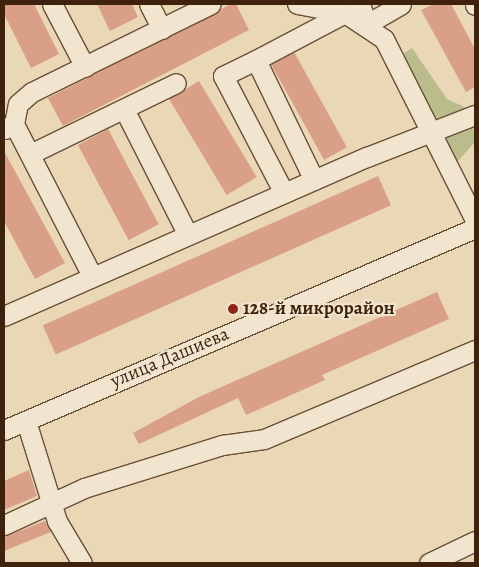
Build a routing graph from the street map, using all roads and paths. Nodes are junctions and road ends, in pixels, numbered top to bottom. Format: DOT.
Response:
graph roads {
  1 [pos="52,4"];
  2 [pos="149,4"];
  3 [pos="212,4"];
  4 [pos="297,4"];
  5 [pos="402,4"];
  6 [pos="352,8"];
  7 [pos="368,24"];
  8 [pos="162,29"];
  9 [pos="256,60"];
  10 [pos="85,67"];
  11 [pos="176,83"];
  12 [pos="124,109"];
  13 [pos="475,115"];
  14 [pos="9,127"];
  15 [pos="435,133"];
  16 [pos="30,154"];
  17 [pos="314,180"];
  18 [pos="284,193"];
  19 [pos="475,220"];
  20 [pos="475,228"];
  21 [pos="188,235"];
  22 [pos="92,276"];
  23 [pos="4,316"];
  24 [pos="475,350"];
  25 [pos="26,421"];
  26 [pos="4,430"];
  27 [pos="52,505"];
  28 [pos="4,525"];
  29 [pos="475,541"];
  30 [pos="82,563"];
  31 [pos="430,563"];
  1 -- 10 [label="street"];
  2 -- 8 [label="street"];
  3 -- 8 [label="street"];
  4 -- 6 [label="street"];
  5 -- 7 [label="street"];
  6 -- 7 [label="street"];
  6 -- 9 [label="street"];
  7 -- 15 [label="street"];
  8 -- 10 [label="street"];
  9 -- 17 [label="street"];
  9 -- 18 [label="street"];
  10 -- 14 [label="street"];
  11 -- 12 [label="street"];
  12 -- 16 [label="street"];
  12 -- 21 [label="street"];
  13 -- 15 [label="street"];
  14 -- 16 [label="street"];
  15 -- 17 [label="street"];
  15 -- 19 [label="street"];
  16 -- 22 [label="street"];
  17 -- 18 [label="street"];
  18 -- 21 [label="street"];
  20 -- 25 [label="street, улица Дашиева"];
  21 -- 22 [label="street"];
  22 -- 23 [label="street"];
  24 -- 27 [label="street"];
  25 -- 26 [label="street, улица Дашиева"];
  25 -- 27 [label="street"];
  27 -- 28 [label="street"];
  27 -- 30 [label="street"];
  29 -- 31 [label="street"];
}
